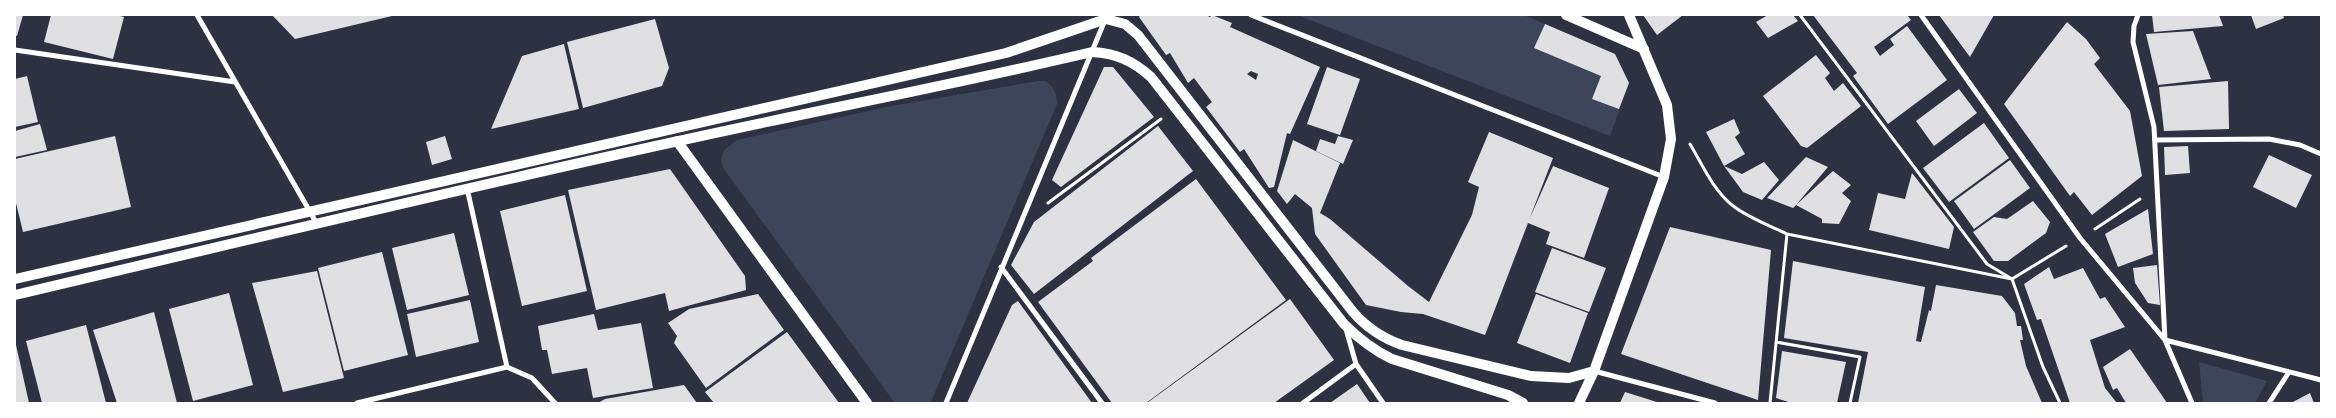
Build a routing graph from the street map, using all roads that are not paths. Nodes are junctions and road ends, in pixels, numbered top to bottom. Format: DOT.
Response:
graph roads {
  1 [pos="197,15"];
  2 [pos="1251,15"];
  3 [pos="1566,15"];
  4 [pos="1629,15"];
  5 [pos="1921,15"];
  6 [pos="2138,15"];
  7 [pos="1107,17"];
  8 [pos="1644,49"];
  9 [pos="15,50"];
  10 [pos="1092,52"];
  11 [pos="235,82"];
  12 [pos="2155,140"];
  13 [pos="677,141"];
  14 [pos="2321,154"];
  15 [pos="1664,177"];
  16 [pos="467,188"];
  17 [pos="310,212"];
  18 [pos="317,224"];
  19 [pos="1001,268"];
  20 [pos="15,279"];
  21 [pos="15,295"];
  22 [pos="1344,324"];
  23 [pos="2165,340"];
  24 [pos="1356,364"];
  25 [pos="507,367"];
  26 [pos="1594,371"];
  27 [pos="2289,372"];
  28 [pos="2321,380"];
  29 [pos="357,403"];
  30 [pos="555,403"];
  31 [pos="867,403"];
  32 [pos="946,403"];
  33 [pos="1102,403"];
  34 [pos="1303,403"];
  35 [pos="1382,403"];
  36 [pos="1523,403"];
  37 [pos="1579,403"];
  38 [pos="1715,403"];
  39 [pos="2192,403"];
  40 [pos="2269,403"];
  1 -- 11 [label="street"];
  2 -- 15 [label="street"];
  3 -- 8 [label="main road"];
  4 -- 8 [label="main road"];
  5 -- 23 [label="street"];
  6 -- 12 [label="street"];
  7 -- 10 [label="street"];
  7 -- 17 [label="main road"];
  7 -- 26 [label="main road"];
  8 -- 15 [label="main road"];
  9 -- 11 [label="street"];
  10 -- 13 [label="main road"];
  10 -- 19 [label="street"];
  10 -- 22 [label="main road"];
  11 -- 17 [label="street"];
  12 -- 14 [label="street"];
  12 -- 23 [label="street"];
  13 -- 16 [label="main road"];
  13 -- 31 [label="main road"];
  15 -- 26 [label="main road"];
  16 -- 18 [label="main road"];
  16 -- 25 [label="street"];
  17 -- 18 [label="street"];
  17 -- 20 [label="main road"];
  18 -- 21 [label="main road"];
  19 -- 32 [label="street"];
  19 -- 33 [label="street"];
  22 -- 24 [label="street"];
  22 -- 36 [label="main road"];
  23 -- 27 [label="street"];
  23 -- 39 [label="street"];
  24 -- 34 [label="street"];
  24 -- 35 [label="street"];
  25 -- 29 [label="street"];
  25 -- 30 [label="street"];
  26 -- 37 [label="main road"];
  26 -- 38 [label="street"];
  27 -- 28 [label="street"];
  27 -- 40 [label="street"];
}
